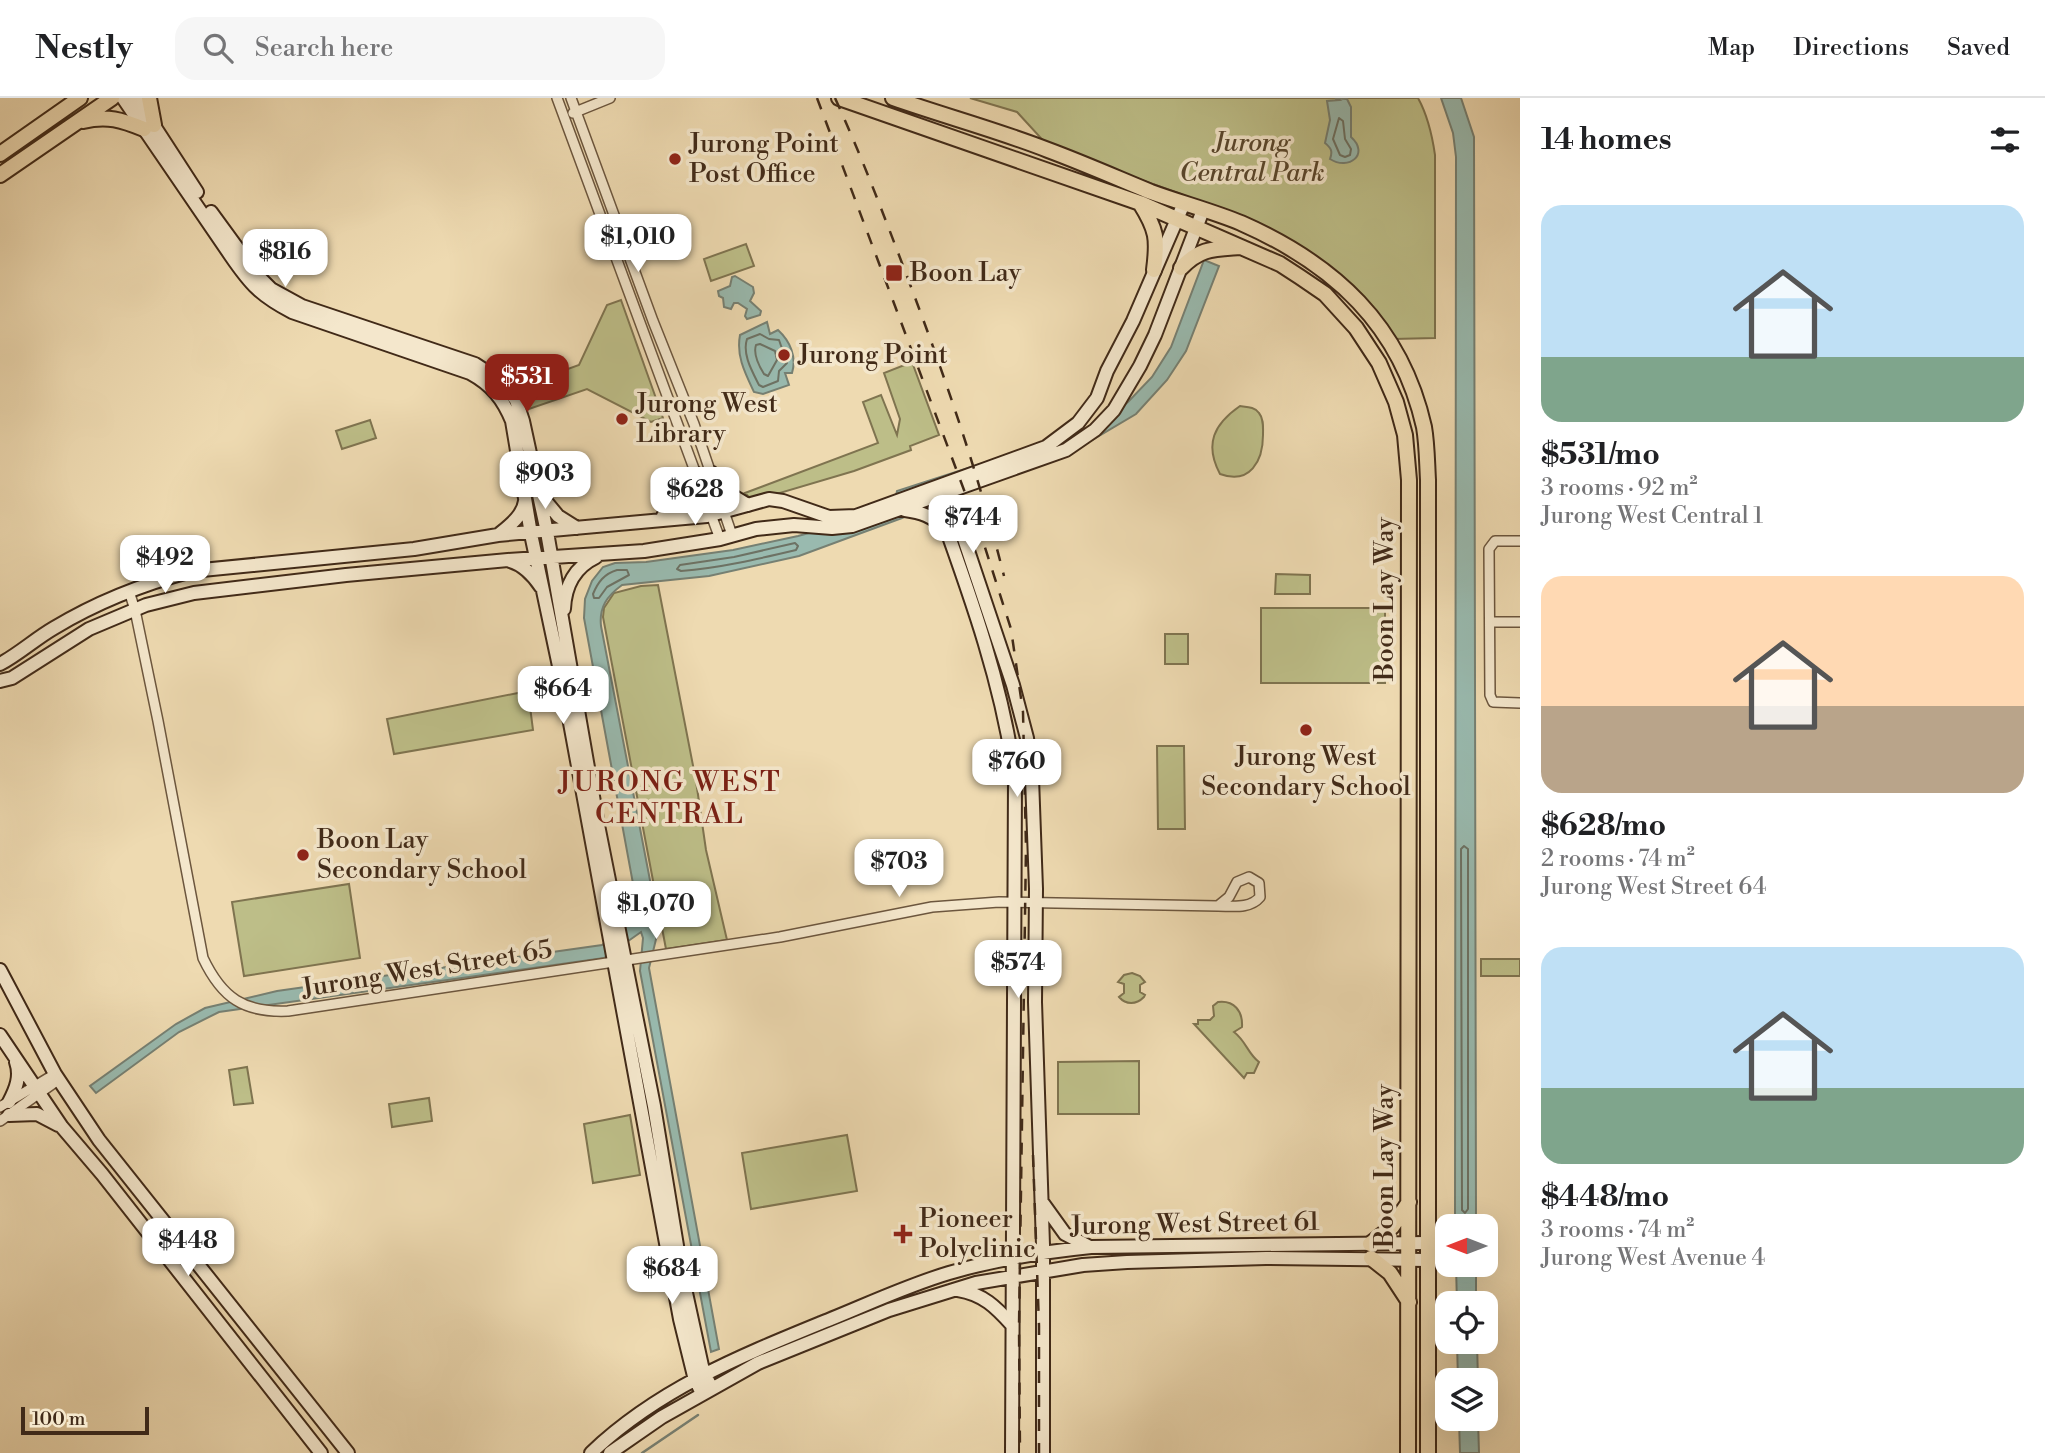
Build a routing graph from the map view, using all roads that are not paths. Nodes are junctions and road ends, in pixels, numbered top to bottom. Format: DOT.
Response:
graph roads {
  1 [pos="68,98"];
  2 [pos="80,98"];
  3 [pos="113,98"];
  4 [pos="123,98"];
  5 [pos="136,98"];
  6 [pos="149,98"];
  7 [pos="571,98"];
  8 [pos="610,98"];
  9 [pos="839,98"];
  10 [pos="892,98"];
  11 [pos="558,100"];
  12 [pos="576,112"];
  13 [pos="57,113"];
  14 [pos="565,117"];
  15 [pos="79,122"];
  16 [pos="149,127"];
  17 [pos="0,154"];
  18 [pos="0,176"];
  19 [pos="1140,203"];
  20 [pos="1184,203"];
  21 [pos="1203,210"];
  22 [pos="1177,219"];
  23 [pos="1197,228"];
  24 [pos="1241,247"];
  25 [pos="1181,268"];
  26 [pos="1154,270"];
  27 [pos="712,473"];
  28 [pos="696,474"];
  29 [pos="948,489"];
  30 [pos="531,491"];
  31 [pos="933,493"];
  32 [pos="748,505"];
  33 [pos="901,510"];
  34 [pos="724,511"];
  35 [pos="711,514"];
  36 [pos="650,522"];
  37 [pos="577,528"];
  38 [pos="547,532"];
  39 [pos="531,534"];
  40 [pos="498,535"];
  41 [pos="726,537"];
  42 [pos="951,541"];
  43 [pos="1520,541"];
  44 [pos="605,553"];
  45 [pos="550,557"];
  46 [pos="536,558"];
  47 [pos="508,560"];
  48 [pos="129,591"];
  49 [pos="544,593"];
  50 [pos="135,610"];
  51 [pos="563,620"];
  52 [pos="1490,622"];
  53 [pos="1520,622"];
  54 [pos="0,664"];
  55 [pos="0,681"];
  56 [pos="1520,703"];
  57 [pos="1016,903"];
  58 [pos="1036,903"];
  59 [pos="1218,906"];
  60 [pos="619,961"];
  61 [pos="0,970"];
  62 [pos="0,1035"];
  63 [pos="16,1061"];
  64 [pos="57,1077"];
  65 [pos="37,1090"];
  66 [pos="5,1111"];
  67 [pos="62,1127"];
  68 [pos="1040,1199"];
  69 [pos="1410,1201"];
  70 [pos="1410,1243"];
  71 [pos="1428,1243"];
  72 [pos="1090,1247"];
  73 [pos="1370,1251"];
  74 [pos="1042,1252"];
  75 [pos="1013,1257"];
  76 [pos="1410,1260"];
  77 [pos="1428,1260"];
  78 [pos="1042,1272"];
  79 [pos="1013,1277"];
  80 [pos="954,1289"];
  81 [pos="1410,1303"];
  82 [pos="1012,1325"];
  83 [pos="700,1377"];
  84 [pos="706,1391"];
  85 [pos="321,1453"];
  86 [pos="348,1453"];
  87 [pos="591,1453"];
  88 [pos="610,1453"];
  89 [pos="1012,1453"];
  90 [pos="1043,1453"];
  91 [pos="1408,1453"];
  92 [pos="1428,1453"];
  1 -- 13 [label="main road"];
  2 -- 13 [label="main road"];
  3 -- 15 [label="main road"];
  4 -- 16 [label="street"];
  5 -- 16 [label="street"];
  6 -- 16 [label="main road"];
  7 -- 11 [label="street"];
  7 -- 12 [label="street"];
  8 -- 12 [label="street"];
  9 -- 19 [label="main road, Boon Lay Way"];
  10 -- 20 [label="main road, Boon Lay Way"];
  11 -- 14 [label="street"];
  12 -- 14 [label="street"];
  12 -- 27 [label="street"];
  13 -- 17 [label="main road"];
  14 -- 28 [label="street"];
  15 -- 16 [label="main road"];
  15 -- 18 [label="main road"];
  16 -- 30 [label="street"];
  19 -- 22 [label="main road, Boon Lay Way"];
  19 -- 26 [label="main road"];
  20 -- 21 [label="main road, Boon Lay Way"];
  20 -- 22 [label="street"];
  21 -- 23 [label="street"];
  21 -- 71 [label="main road, Boon Lay Way"];
  22 -- 23 [label="main road, Boon Lay Way"];
  22 -- 26 [label="street"];
  23 -- 24 [label="main road, Boon Lay Way"];
  23 -- 25 [label="street"];
  24 -- 25 [label="main road"];
  24 -- 69 [label="main road, Boon Lay Way"];
  25 -- 29 [label="street"];
  26 -- 29 [label="street"];
  27 -- 32 [label="street"];
  27 -- 34 [label="street"];
  28 -- 35 [label="street"];
  28 -- 36 [label="street"];
  29 -- 31 [label="street"];
  29 -- 58 [label="street"];
  30 -- 37 [label="street"];
  30 -- 38 [label="street"];
  30 -- 39 [label="street"];
  30 -- 40 [label="street"];
  31 -- 32 [label="street"];
  31 -- 33 [label="street"];
  31 -- 42 [label="street"];
  32 -- 34 [label="street"];
  33 -- 41 [label="street"];
  33 -- 42 [label="street"];
  34 -- 35 [label="street"];
  34 -- 41 [label="street"];
  35 -- 36 [label="street"];
  35 -- 41 [label="street"];
  36 -- 37 [label="street"];
  37 -- 38 [label="street"];
  38 -- 39 [label="street"];
  38 -- 45 [label="street"];
  39 -- 40 [label="street"];
  39 -- 46 [label="street"];
  40 -- 48 [label="street"];
  41 -- 44 [label="street"];
  42 -- 57 [label="street"];
  43 -- 52 [label="street"];
  44 -- 45 [label="street"];
  44 -- 51 [label="street"];
  45 -- 46 [label="street"];
  45 -- 51 [label="street"];
  46 -- 47 [label="street"];
  46 -- 49 [label="street"];
  47 -- 49 [label="street"];
  47 -- 50 [label="street"];
  48 -- 50 [label="street, Jurong West Street 65"];
  48 -- 54 [label="street"];
  49 -- 60 [label="street"];
  50 -- 55 [label="street"];
  50 -- 60 [label="street, Jurong West Street 65"];
  51 -- 60 [label="street"];
  52 -- 53 [label="street"];
  52 -- 56 [label="street"];
  57 -- 58 [label="street, Jurong West Street 65"];
  57 -- 60 [label="street, Jurong West Street 65"];
  57 -- 75 [label="street"];
  58 -- 59 [label="street, Jurong West Street 65"];
  58 -- 68 [label="street"];
  59 -- 59 [label="street, Jurong West Street 65"];
  60 -- 83 [label="street"];
  61 -- 64 [label="street"];
  62 -- 63 [label="street"];
  63 -- 65 [label="street"];
  63 -- 66 [label="street"];
  64 -- 65 [label="street"];
  64 -- 86 [label="street"];
  65 -- 66 [label="street"];
  65 -- 67 [label="street"];
  66 -- 67 [label="street"];
  67 -- 85 [label="street"];
  68 -- 72 [label="street"];
  68 -- 74 [label="street"];
  69 -- 70 [label="main road, Boon Lay Way"];
  69 -- 73 [label="main road"];
  70 -- 71 [label="street, Jurong West Street 61"];
  70 -- 73 [label="street, Jurong West Street 61"];
  70 -- 76 [label="main road, Boon Lay Way"];
  71 -- 77 [label="main road, Boon Lay Way"];
  72 -- 73 [label="street, Jurong West Street 61"];
  72 -- 74 [label="street, Jurong West Street 61"];
  73 -- 76 [label="street, Jurong West Street 61"];
  73 -- 78 [label="street, Jurong West Street 61"];
  73 -- 81 [label="main road"];
  74 -- 75 [label="street, Jurong West Street 61"];
  74 -- 78 [label="street"];
  75 -- 79 [label="street"];
  75 -- 83 [label="street, Jurong West Street 61"];
  76 -- 77 [label="street, Jurong West Street 61"];
  76 -- 81 [label="main road, Boon Lay Way"];
  77 -- 92 [label="main road, Boon Lay Way"];
  78 -- 79 [label="street, Jurong West Street 61"];
  78 -- 90 [label="street"];
  79 -- 80 [label="street, Jurong West Street 61"];
  79 -- 82 [label="street"];
  80 -- 82 [label="street"];
  80 -- 84 [label="street, Jurong West Street 61"];
  81 -- 91 [label="main road, Boon Lay Way"];
  82 -- 89 [label="street"];
  83 -- 84 [label="street"];
  83 -- 87 [label="street, Jurong West Street 61"];
  84 -- 88 [label="street, Jurong West Street 61"];
}
